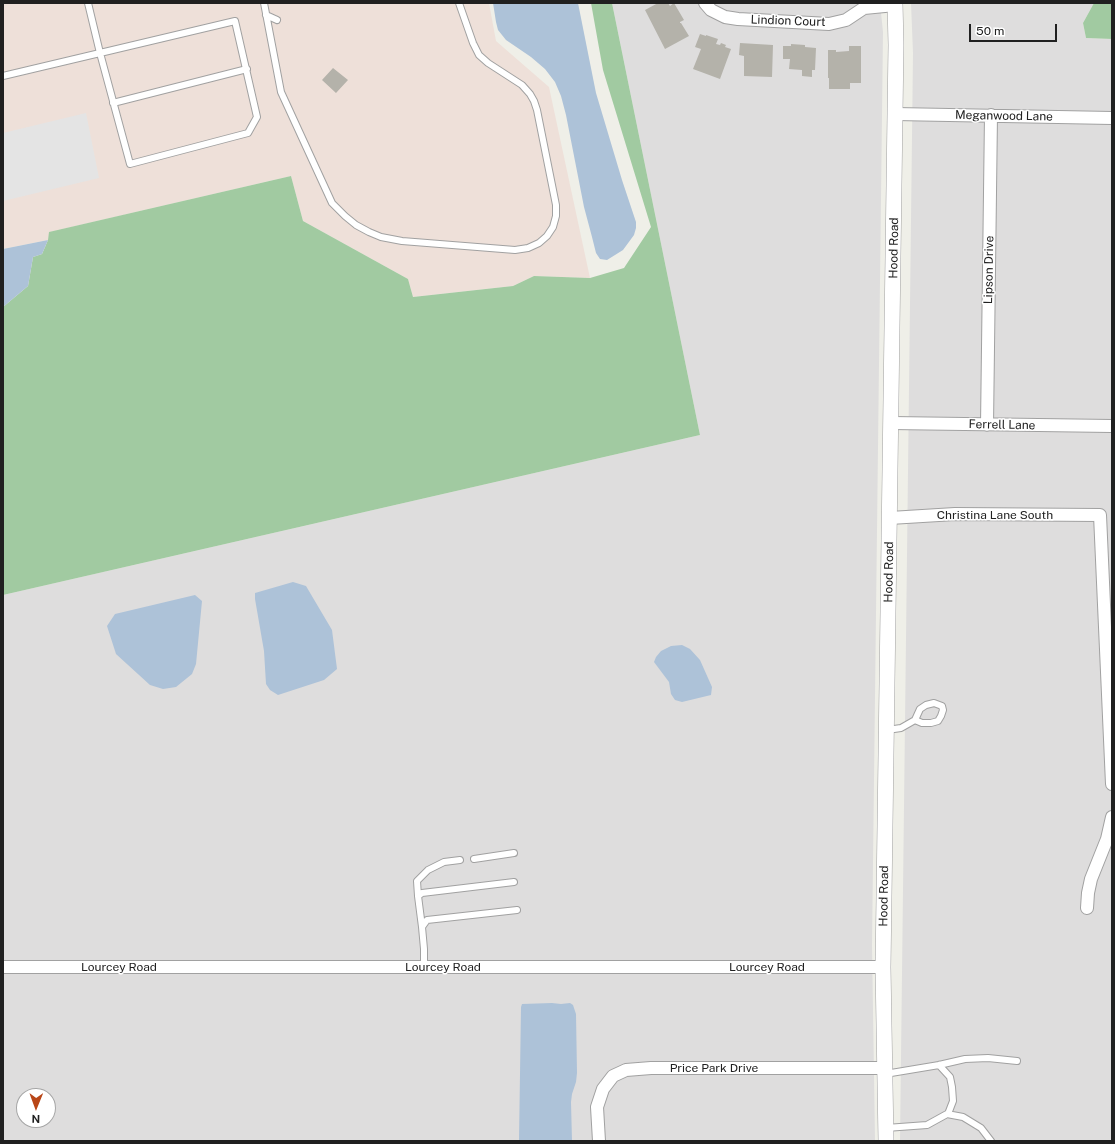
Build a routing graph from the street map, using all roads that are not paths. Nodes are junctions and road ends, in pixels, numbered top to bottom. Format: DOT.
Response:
graph roads {
  1 [pos="88,3"];
  2 [pos="264,3"];
  3 [pos="459,3"];
  4 [pos="705,3"];
  5 [pos="895,4"];
  6 [pos="266,15"];
  7 [pos="277,20"];
  8 [pos="100,53"];
  9 [pos="247,69"];
  10 [pos="3,76"];
  11 [pos="113,103"];
  12 [pos="895,114"];
  13 [pos="991,116"];
  14 [pos="1112,118"];
  15 [pos="891,423"];
  16 [pos="988,425"];
  17 [pos="1112,426"];
  18 [pos="890,518"];
  19 [pos="915,720"];
  20 [pos="887,730"];
  21 [pos="1112,784"];
  22 [pos="1112,817"];
  23 [pos="514,853"];
  24 [pos="474,859"];
  25 [pos="460,860"];
  26 [pos="514,882"];
  27 [pos="418,896"];
  28 [pos="1087,908"];
  29 [pos="517,910"];
  30 [pos="422,927"];
  31 [pos="3,967"];
  32 [pos="424,967"];
  33 [pos="883,967"];
  34 [pos="1017,1061"];
  35 [pos="939,1065"];
  36 [pos="885,1071"];
  37 [pos="948,1114"];
  38 [pos="886,1135"];
  39 [pos="598,1141"];
  40 [pos="991,1141"];
  1 -- 8 [label="lane"];
  2 -- 6 [label="lane"];
  3 -- 6 [label="lane"];
  4 -- 5 [label="street, Lindion Court"];
  5 -- 12 [label="street, Hood Road"];
  6 -- 7 [label="lane"];
  8 -- 9 [label="lane"];
  8 -- 10 [label="lane"];
  8 -- 11 [label="lane"];
  9 -- 11 [label="lane"];
  9 -- 11 [label="lane"];
  12 -- 13 [label="street, Meganwood Lane"];
  12 -- 15 [label="street, Hood Road"];
  13 -- 14 [label="street, Meganwood Lane"];
  13 -- 16 [label="street, Lipson Drive"];
  15 -- 16 [label="street, Ferrell Lane"];
  15 -- 18 [label="street, Hood Road"];
  16 -- 17 [label="street, Ferrell Lane"];
  18 -- 20 [label="street, Hood Road"];
  18 -- 21 [label="street, Christina Lane South"];
  19 -- 19 [label="lane"];
  19 -- 20 [label="lane"];
  20 -- 33 [label="street, Hood Road"];
  22 -- 28 [label="street"];
  23 -- 24 [label="lane"];
  25 -- 27 [label="lane"];
  26 -- 27 [label="lane"];
  27 -- 30 [label="lane"];
  29 -- 30 [label="lane"];
  30 -- 32 [label="lane"];
  31 -- 32 [label="street, Lourcey Road"];
  32 -- 33 [label="street, Lourcey Road"];
  33 -- 36 [label="street, Hood Road"];
  34 -- 35 [label="lane"];
  35 -- 36 [label="lane"];
  35 -- 37 [label="lane"];
  36 -- 38 [label="street, Hood Road"];
  36 -- 39 [label="street, Price Park Drive"];
  37 -- 38 [label="lane"];
  37 -- 40 [label="lane"];
}
